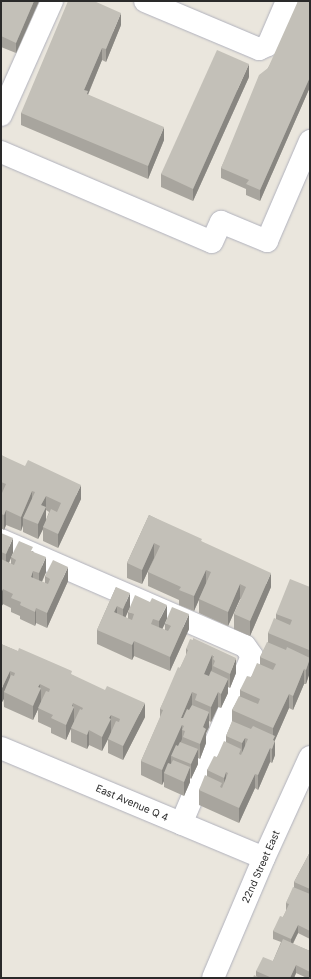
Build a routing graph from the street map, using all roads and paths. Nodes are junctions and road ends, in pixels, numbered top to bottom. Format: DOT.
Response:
graph roads {
  1 [pos="52,1"];
  2 [pos="145,1"];
  3 [pos="287,1"];
  4 [pos="1,115"];
  5 [pos="310,141"];
  6 [pos="1,152"];
  7 [pos="1,540"];
  8 [pos="1,748"];
  9 [pos="310,757"];
  10 [pos="181,824"];
  11 [pos="264,858"];
  12 [pos="213,978"];
  1 -- 4 [label="street"];
  2 -- 3 [label="street"];
  5 -- 6 [label="street"];
  7 -- 10 [label="street"];
  8 -- 10 [label="street, East Avenue Q 4"];
  9 -- 11 [label="street, 22nd Street East"];
  10 -- 11 [label="street, East Avenue Q 4"];
  11 -- 12 [label="street, 22nd Street East"];
}
